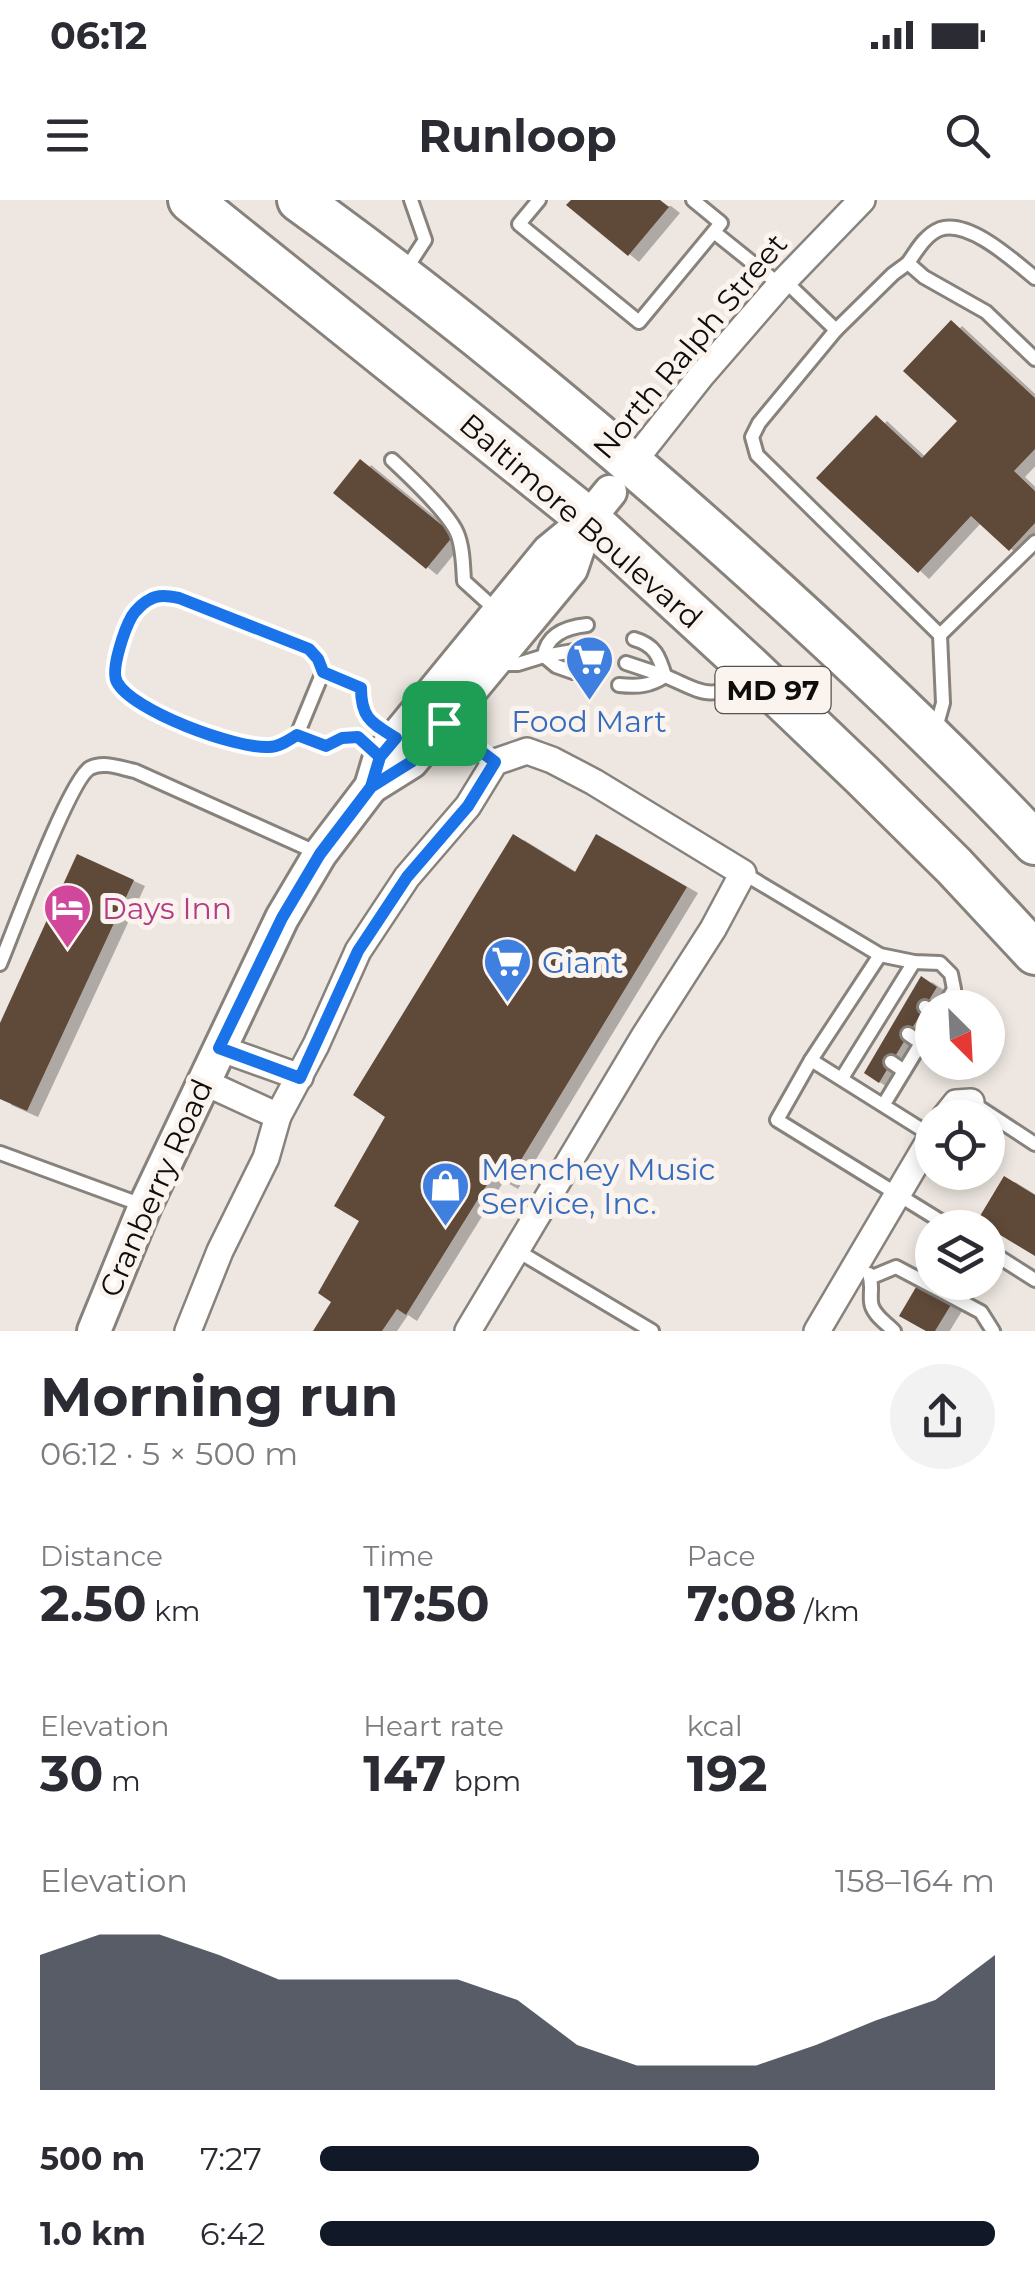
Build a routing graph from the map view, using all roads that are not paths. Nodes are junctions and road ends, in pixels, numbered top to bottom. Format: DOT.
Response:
graph roads {
  1 [pos="190,200"];
  2 [pos="299,200"];
  3 [pos="412,200"];
  4 [pos="539,200"];
  5 [pos="693,200"];
  6 [pos="862,200"];
  7 [pos="714,232"];
  8 [pos="908,263"];
  9 [pos="402,275"];
  10 [pos="1035,278"];
  11 [pos="782,282"];
  12 [pos="836,330"];
  13 [pos="1035,360"];
  14 [pos="392,460"];
  15 [pos="610,491"];
  16 [pos="1035,542"];
  17 [pos="499,613"];
  18 [pos="587,626"];
  19 [pos="940,635"];
  20 [pos="634,639"];
  21 [pos="580,650"];
  22 [pos="544,656"];
  23 [pos="493,663"];
  24 [pos="626,663"];
  25 [pos="749,667"];
  26 [pos="323,672"];
  27 [pos="572,672"];
  28 [pos="666,676"];
  29 [pos="620,685"];
  30 [pos="444,723"];
  31 [pos="297,735"];
  32 [pos="933,738"];
  33 [pos="382,761"];
  34 [pos="495,762"];
  35 [pos="1035,843"];
  36 [pos="320,854"];
  37 [pos="743,873"];
  38 [pos="1035,952"];
  39 [pos="880,955"];
  40 [pos="914,962"];
  41 [pos="0,964"];
  42 [pos="953,990"];
  43 [pos="880,1016"];
  44 [pos="893,1024"];
  45 [pos="908,1034"];
  46 [pos="915,1039"];
  47 [pos="862,1044"];
  48 [pos="219,1048"];
  49 [pos="876,1052"];
  50 [pos="915,1053"];
  51 [pos="811,1060"];
  52 [pos="892,1062"];
  53 [pos="904,1071"];
  54 [pos="300,1078"];
  55 [pos="842,1078"];
  56 [pos="204,1082"];
  57 [pos="884,1104"];
  58 [pos="278,1116"];
  59 [pos="1005,1124"];
  60 [pos="915,1125"];
  61 [pos="1035,1144"];
  62 [pos="0,1153"];
  63 [pos="915,1166"];
  64 [pos="899,1194"];
  65 [pos="145,1206"];
  66 [pos="924,1210"];
  67 [pos="516,1250"];
  68 [pos="1005,1261"];
  69 [pos="865,1270"];
  70 [pos="1035,1280"];
  71 [pos="94,1331"];
  72 [pos="188,1331"];
  73 [pos="468,1331"];
  74 [pos="652,1331"];
  75 [pos="817,1331"];
  76 [pos="894,1331"];
  77 [pos="993,1331"];
  1 -- 15 [label="highway, Baltimore Boulevard / MD 97"];
  2 -- 9 [label="highway, Baltimore Boulevard / MD 97"];
  3 -- 9 [label="lane"];
  4 -- 7 [label="lane"];
  5 -- 7 [label="lane"];
  6 -- 11 [label="street, North Ralph Street"];
  7 -- 11 [label="lane"];
  8 -- 10 [label="lane"];
  8 -- 12 [label="lane"];
  8 -- 13 [label="lane"];
  9 -- 15 [label="highway, Baltimore Boulevard / MD 97"];
  11 -- 12 [label="lane"];
  11 -- 15 [label="street, North Ralph Street"];
  12 -- 19 [label="lane"];
  14 -- 17 [label="lane"];
  15 -- 17 [label="street, Cranberry Road"];
  15 -- 23 [label="street, Cranberry Road"];
  15 -- 25 [label="highway, Baltimore Boulevard / MD 97"];
  15 -- 32 [label="highway, Baltimore Boulevard / MD 97"];
  16 -- 19 [label="lane"];
  17 -- 33 [label="street, Cranberry Road"];
  18 -- 22 [label="lane"];
  19 -- 32 [label="lane"];
  20 -- 28 [label="lane"];
  21 -- 22 [label="lane"];
  22 -- 23 [label="lane"];
  22 -- 27 [label="lane"];
  23 -- 30 [label="street, Cranberry Road"];
  24 -- 28 [label="lane"];
  25 -- 28 [label="lane"];
  25 -- 38 [label="highway, Baltimore Boulevard / MD 97"];
  26 -- 31 [label="lane"];
  26 -- 31 [label="lane"];
  26 -- 33 [label="lane"];
  28 -- 29 [label="lane"];
  30 -- 33 [label="street, Cranberry Road"];
  30 -- 34 [label="lane"];
  31 -- 33 [label="lane"];
  32 -- 35 [label="highway, Baltimore Boulevard / MD 97"];
  33 -- 36 [label="street, Cranberry Road"];
  34 -- 37 [label="street"];
  34 -- 54 [label="street"];
  36 -- 41 [label="lane"];
  36 -- 48 [label="street, Cranberry Road"];
  37 -- 39 [label="lane"];
  37 -- 67 [label="street"];
  39 -- 40 [label="lane"];
  39 -- 51 [label="lane"];
  40 -- 42 [label="lane"];
  40 -- 43 [label="lane"];
  43 -- 44 [label="lane"];
  43 -- 47 [label="lane"];
  45 -- 46 [label="lane"];
  47 -- 49 [label="lane"];
  47 -- 55 [label="lane"];
  48 -- 54 [label="street"];
  48 -- 56 [label="street, Cranberry Road"];
  50 -- 53 [label="lane"];
  51 -- 55 [label="lane"];
  51 -- 64 [label="lane"];
  52 -- 53 [label="lane"];
  53 -- 57 [label="lane"];
  54 -- 58 [label="street"];
  55 -- 57 [label="lane"];
  56 -- 58 [label="street"];
  56 -- 65 [label="street, Cranberry Road"];
  57 -- 60 [label="lane"];
  58 -- 72 [label="street"];
  59 -- 61 [label="lane"];
  62 -- 65 [label="lane"];
  63 -- 64 [label="street"];
  64 -- 66 [label="lane"];
  64 -- 69 [label="street"];
  65 -- 71 [label="street, Cranberry Road"];
  67 -- 73 [label="street"];
  67 -- 74 [label="lane"];
  68 -- 70 [label="lane"];
  69 -- 75 [label="street"];
  69 -- 76 [label="lane"];
  69 -- 77 [label="lane"];
}
